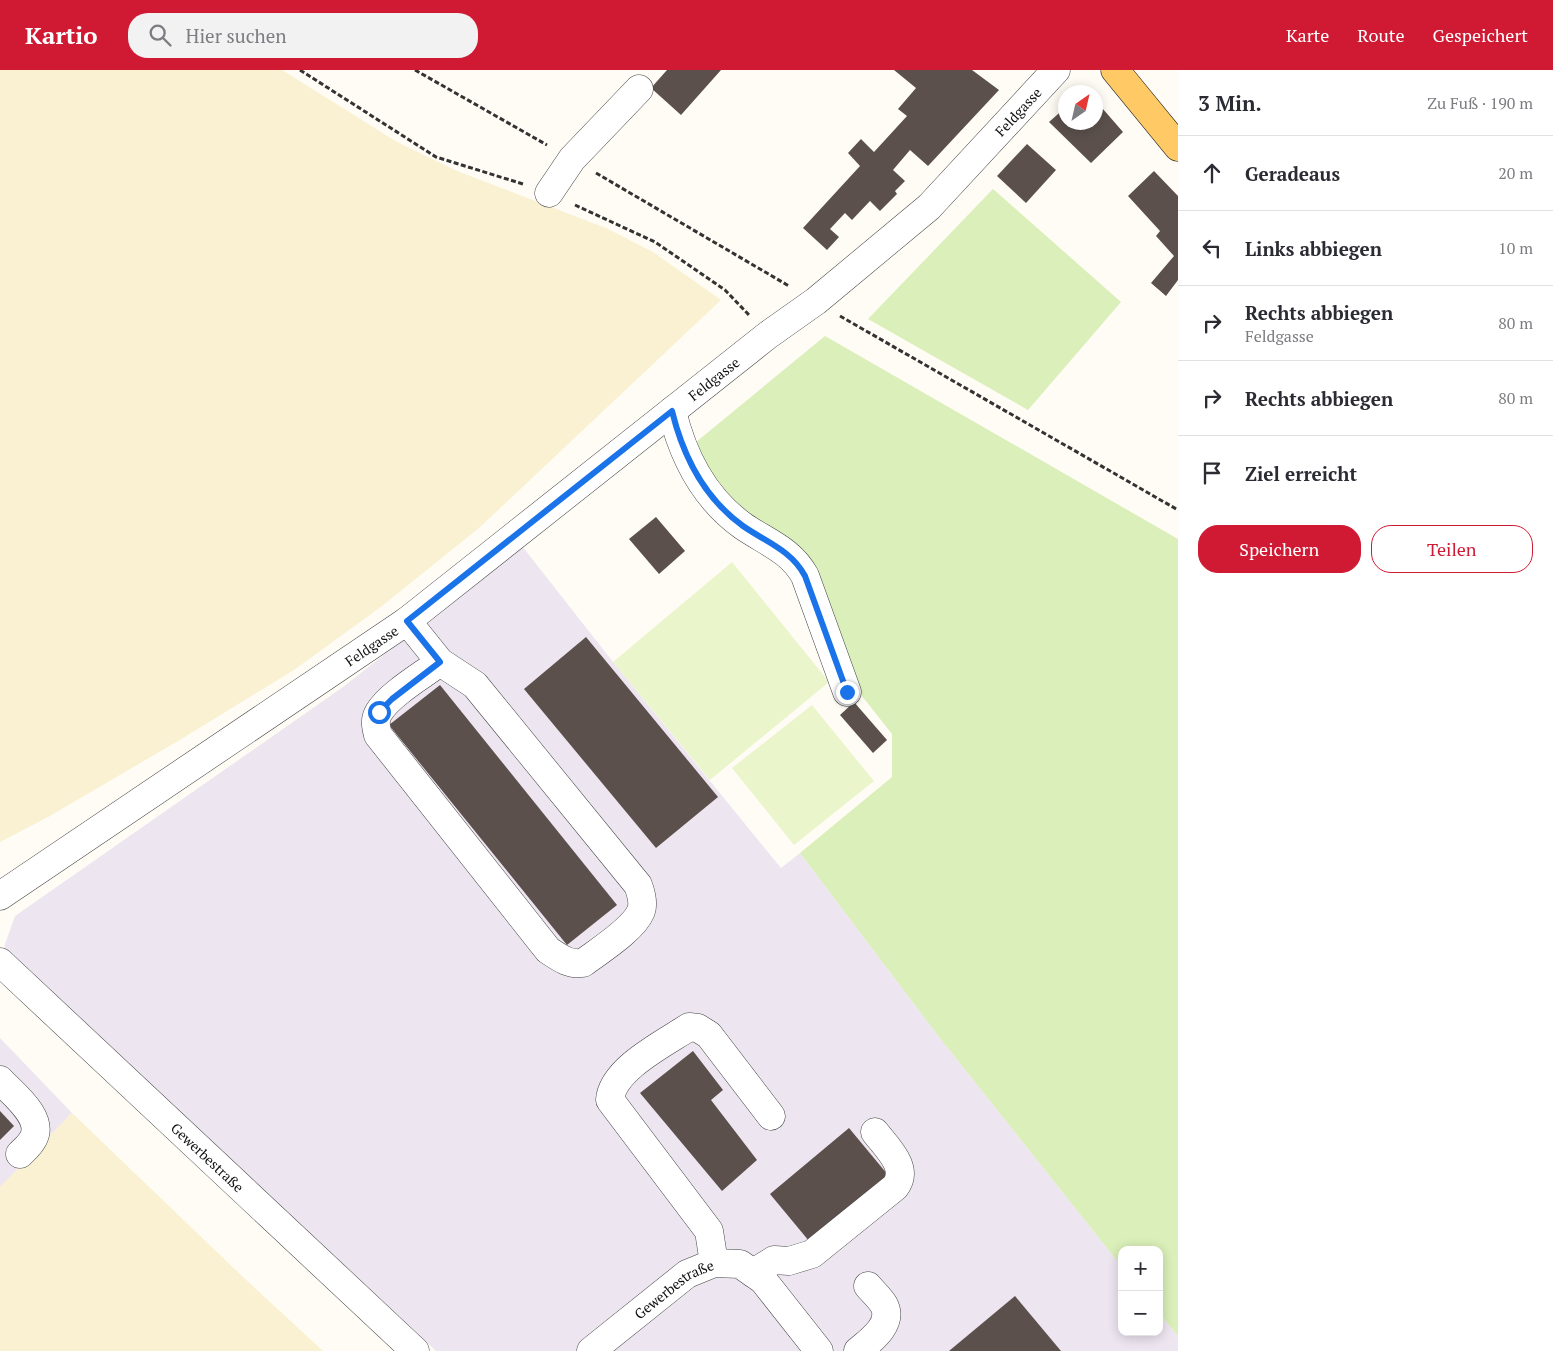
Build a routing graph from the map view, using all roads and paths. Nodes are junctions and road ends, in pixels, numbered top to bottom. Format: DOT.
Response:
graph roads {
  1 [pos="415,70"];
  2 [pos="1056,70"];
  3 [pos="1115,70"];
  4 [pos="639,89"];
  5 [pos="1178,147"];
  6 [pos="572,159"];
  7 [pos="549,193"];
  8 [pos="776,278"];
  9 [pos="816,301"];
  10 [pos="672,411"];
  11 [pos="1178,510"];
  12 [pos="407,621"];
  13 [pos="440,662"];
  14 [pos="847,692"];
  15 [pos="0,896"];
  16 [pos="0,962"];
  17 [pos="0,1080"];
  18 [pos="771,1116"];
  19 [pos="875,1132"];
  20 [pos="20,1154"];
  21 [pos="714,1263"];
  22 [pos="753,1273"];
  23 [pos="868,1286"];
  24 [pos="415,1351"];
  25 [pos="591,1351"];
  26 [pos="819,1351"];
  27 [pos="858,1351"];
  1 -- 6 [label="path"];
  2 -- 9 [label="street, Feldgasse"];
  3 -- 5 [label="main road"];
  4 -- 6 [label="street"];
  6 -- 7 [label="street"];
  6 -- 8 [label="path"];
  9 -- 10 [label="street, Feldgasse"];
  9 -- 11 [label="path"];
  10 -- 12 [label="street, Feldgasse"];
  10 -- 14 [label="street"];
  12 -- 13 [label="street"];
  12 -- 15 [label="street, Feldgasse"];
  13 -- 13 [label="street"];
  16 -- 24 [label="street, Gewerbestraße"];
  17 -- 20 [label="street"];
  18 -- 21 [label="street"];
  19 -- 22 [label="street"];
  21 -- 22 [label="street, Gewerbestraße"];
  21 -- 25 [label="street, Gewerbestraße"];
  22 -- 26 [label="street, Gewerbestraße"];
  23 -- 27 [label="street"];
}
